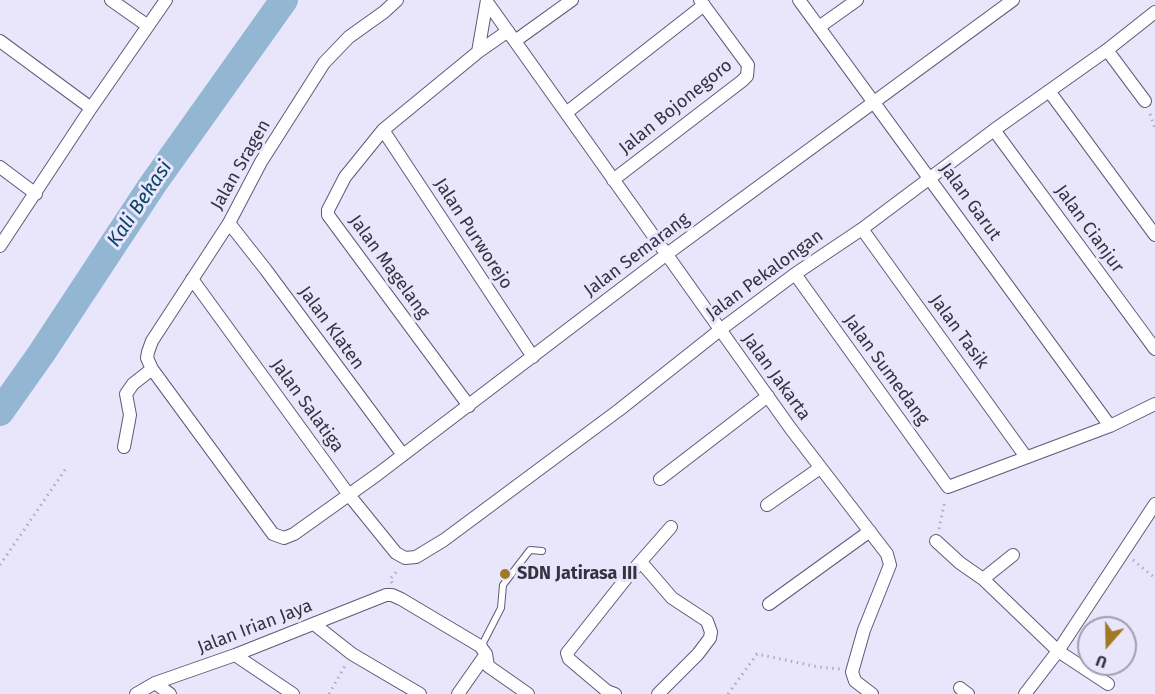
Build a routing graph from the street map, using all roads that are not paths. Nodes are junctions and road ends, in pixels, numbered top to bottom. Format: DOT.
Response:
graph roads {
  1 [pos="111,0"];
  2 [pos="166,0"];
  3 [pos="397,0"];
  4 [pos="572,0"];
  5 [pos="799,0"];
  6 [pos="857,0"];
  7 [pos="1013,0"];
  8 [pos="487,1"];
  9 [pos="702,2"];
  10 [pos="1155,12"];
  11 [pos="148,26"];
  12 [pos="819,27"];
  13 [pos="511,36"];
  14 [pos="0,41"];
  15 [pos="1107,50"];
  16 [pos="478,52"];
  17 [pos="1049,91"];
  18 [pos="1145,101"];
  19 [pos="874,104"];
  20 [pos="91,108"];
  21 [pos="566,113"];
  22 [pos="383,130"];
  23 [pos="994,130"];
  24 [pos="0,167"];
  25 [pos="930,177"];
  26 [pos="613,180"];
  27 [pos="36,194"];
  28 [pos="229,223"];
  29 [pos="862,229"];
  30 [pos="1155,235"];
  31 [pos="0,246"];
  32 [pos="667,254"];
  33 [pos="795,274"];
  34 [pos="192,279"];
  35 [pos="720,330"];
  36 [pos="1155,349"];
  37 [pos="533,357"];
  38 [pos="152,369"];
  39 [pos="768,396"];
  40 [pos="1155,404"];
  41 [pos="469,406"];
  42 [pos="1110,426"];
  43 [pos="124,447"];
  44 [pos="403,455"];
  45 [pos="1026,457"];
  46 [pos="820,468"];
  47 [pos="660,479"];
  48 [pos="349,495"];
  49 [pos="1155,504"];
  50 [pos="767,505"];
  51 [pos="671,526"];
  52 [pos="870,531"];
  53 [pos="936,541"];
  54 [pos="542,551"];
  55 [pos="396,553"];
  56 [pos="1014,555"];
  57 [pos="641,562"];
  58 [pos="983,579"];
  59 [pos="769,604"];
  60 [pos="314,624"];
  61 [pos="1058,651"];
  62 [pos="486,654"];
  63 [pos="235,655"];
  64 [pos="155,683"];
  65 [pos="1108,684"];
  66 [pos="136,694"];
  67 [pos="170,694"];
  68 [pos="293,694"];
  69 [pos="420,694"];
  70 [pos="458,694"];
  71 [pos="528,694"];
  72 [pos="615,694"];
  73 [pos="658,694"];
  74 [pos="872,694"];
  75 [pos="1025,694"];
  1 -- 11 [label="street"];
  2 -- 11 [label="street"];
  3 -- 28 [label="street, Jalan Sragen"];
  4 -- 13 [label="street"];
  5 -- 12 [label="street, Jalan Garut"];
  6 -- 12 [label="street"];
  7 -- 19 [label="street, Jalan Semarang"];
  8 -- 13 [label="street, Jalan Jakarta"];
  8 -- 16 [label="street"];
  9 -- 21 [label="street"];
  9 -- 26 [label="street, Jalan Bojonegoro"];
  10 -- 15 [label="street, Jalan Pekalongan"];
  11 -- 20 [label="street"];
  12 -- 19 [label="street, Jalan Garut"];
  13 -- 16 [label="street, Jalan Magelang"];
  13 -- 21 [label="street, Jalan Jakarta"];
  14 -- 20 [label="street"];
  15 -- 17 [label="street, Jalan Pekalongan"];
  15 -- 18 [label="street"];
  16 -- 22 [label="street, Jalan Magelang"];
  17 -- 23 [label="street, Jalan Pekalongan"];
  17 -- 30 [label="street"];
  19 -- 25 [label="street, Jalan Garut"];
  19 -- 32 [label="street, Jalan Semarang"];
  20 -- 27 [label="street"];
  21 -- 26 [label="street, Jalan Jakarta"];
  22 -- 37 [label="street, Jalan Purworejo"];
  22 -- 41 [label="street, Jalan Magelang"];
  23 -- 25 [label="street, Jalan Pekalongan"];
  23 -- 36 [label="street, Jalan Cianjur"];
  24 -- 27 [label="street"];
  25 -- 29 [label="street, Jalan Pekalongan"];
  25 -- 42 [label="street, Jalan Garut"];
  26 -- 32 [label="street, Jalan Jakarta"];
  27 -- 31 [label="street"];
  28 -- 34 [label="street, Jalan Sragen"];
  28 -- 44 [label="street, Jalan Klaten"];
  29 -- 33 [label="street, Jalan Pekalongan"];
  29 -- 45 [label="street, Jalan Tasik"];
  32 -- 35 [label="street, Jalan Jakarta"];
  32 -- 37 [label="street, Jalan Semarang"];
  33 -- 35 [label="street, Jalan Pekalongan"];
  33 -- 45 [label="street, Jalan Sumedang"];
  34 -- 38 [label="street, Jalan Sragen"];
  34 -- 48 [label="street, Jalan Salatiga"];
  35 -- 39 [label="street, Jalan Jakarta"];
  35 -- 55 [label="street, Jalan Pekalongan"];
  37 -- 41 [label="street, Jalan Semarang"];
  38 -- 43 [label="street"];
  38 -- 48 [label="street, Jalan Semarang"];
  39 -- 46 [label="street, Jalan Jakarta"];
  39 -- 47 [label="street"];
  40 -- 42 [label="street"];
  41 -- 44 [label="street, Jalan Semarang"];
  42 -- 45 [label="street"];
  44 -- 48 [label="street, Jalan Semarang"];
  46 -- 50 [label="street"];
  46 -- 52 [label="street, Jalan Jakarta"];
  48 -- 55 [label="street, Jalan Salatiga"];
  49 -- 61 [label="street"];
  51 -- 57 [label="street"];
  52 -- 59 [label="street"];
  52 -- 74 [label="street, Jalan Jakarta"];
  53 -- 58 [label="street"];
  54 -- 62 [label="lane"];
  56 -- 58 [label="street"];
  57 -- 72 [label="street"];
  57 -- 73 [label="street"];
  58 -- 61 [label="street"];
  60 -- 62 [label="street, Jalan Irian Jaya"];
  60 -- 63 [label="street, Jalan Irian Jaya"];
  60 -- 69 [label="street"];
  61 -- 65 [label="street"];
  61 -- 75 [label="street"];
  62 -- 70 [label="street"];
  62 -- 71 [label="street"];
  63 -- 64 [label="street, Jalan Irian Jaya"];
  63 -- 68 [label="street"];
  64 -- 66 [label="street, Jalan Irian Jaya"];
  64 -- 67 [label="street"];
}
